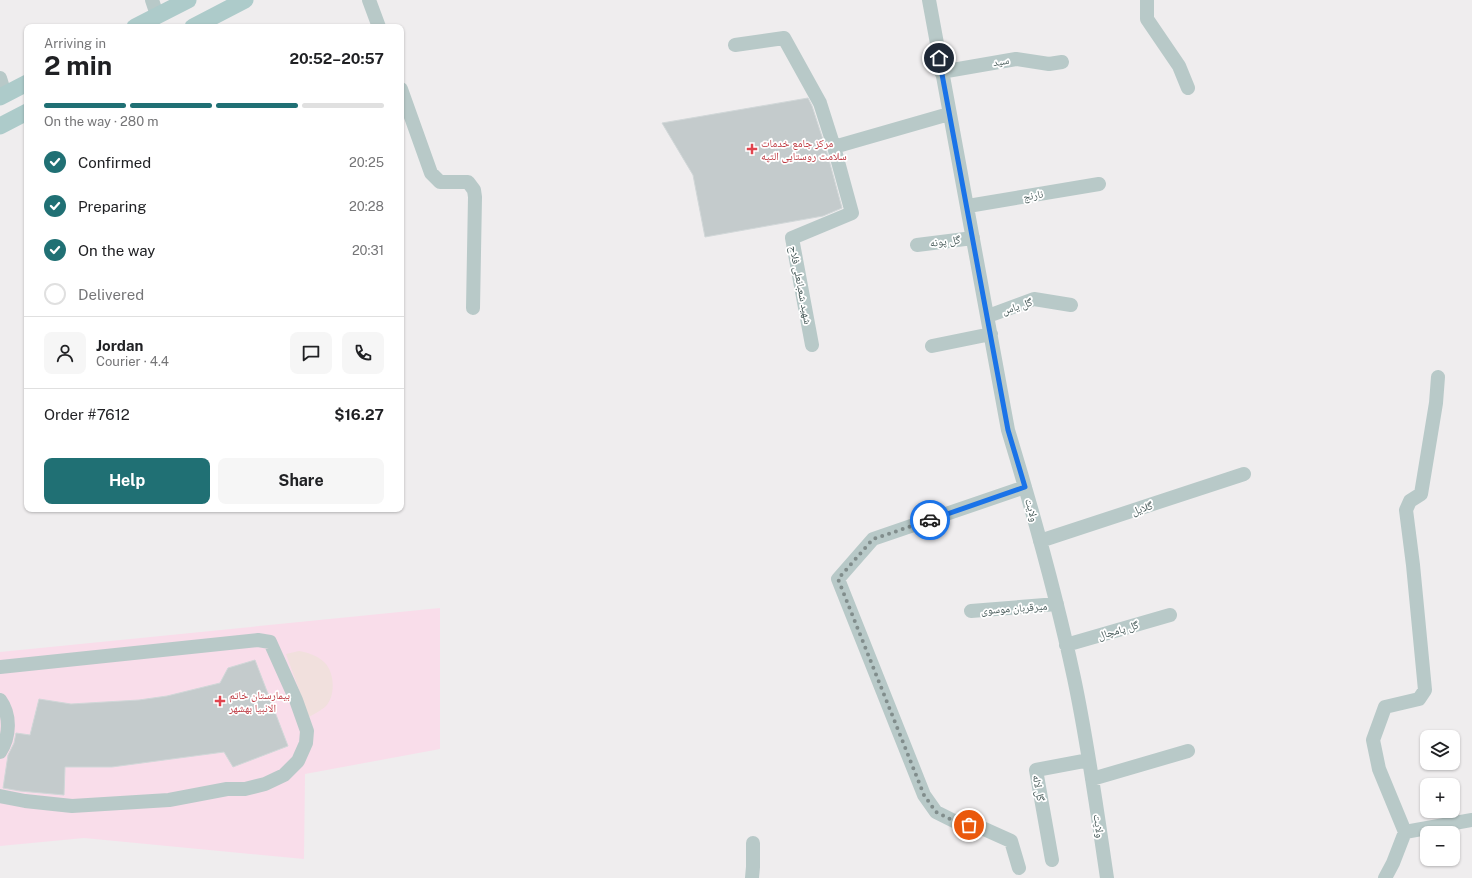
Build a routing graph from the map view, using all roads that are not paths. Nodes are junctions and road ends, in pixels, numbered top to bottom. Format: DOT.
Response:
graph roads {
  1 [pos="188,0"];
  2 [pos="246,0"];
  3 [pos="369,0"];
  4 [pos="929,0"];
  5 [pos="1147,0"];
  6 [pos="154,8"];
  7 [pos="138,24"];
  8 [pos="199,24"];
  9 [pos="378,24"];
  10 [pos="735,45"];
  11 [pos="1062,62"];
  12 [pos="941,72"];
  13 [pos="0,78"];
  14 [pos="24,85"];
  15 [pos="1188,88"];
  16 [pos="2,96"];
  17 [pos="404,97"];
  18 [pos="24,114"];
  19 [pos="949,114"];
  20 [pos="0,126"];
  21 [pos="834,147"];
  22 [pos="1099,184"];
  23 [pos="968,206"];
  24 [pos="973,238"];
  25 [pos="917,245"];
  26 [pos="1071,305"];
  27 [pos="473,308"];
  28 [pos="988,316"];
  29 [pos="991,334"];
  30 [pos="812,345"];
  31 [pos="932,346"];
  32 [pos="1438,377"];
  33 [pos="1244,474"];
  34 [pos="1025,487"];
  35 [pos="1040,541"];
  36 [pos="1057,604"];
  37 [pos="971,611"];
  38 [pos="1170,615"];
  39 [pos="1066,645"];
  40 [pos="0,667"];
  41 [pos="0,700"];
  42 [pos="1188,751"];
  43 [pos="0,752"];
  44 [pos="1089,760"];
  45 [pos="1092,779"];
  46 [pos="0,796"];
  47 [pos="1472,820"];
  48 [pos="1405,832"];
  49 [pos="753,843"];
  50 [pos="1052,860"];
  51 [pos="1019,868"];
  52 [pos="752,878"];
  53 [pos="1107,878"];
  54 [pos="1385,878"];
  1 -- 6 [label="main road"];
  2 -- 8 [label="main road"];
  3 -- 9 [label="street"];
  4 -- 12 [label="street, ولایت"];
  5 -- 15 [label="street"];
  6 -- 7 [label="main road"];
  10 -- 21 [label="street"];
  11 -- 12 [label="street, سید"];
  12 -- 19 [label="street, ولایت"];
  13 -- 16 [label="street"];
  14 -- 16 [label="main road"];
  17 -- 27 [label="street"];
  18 -- 20 [label="main road"];
  19 -- 21 [label="street"];
  19 -- 23 [label="street, ولایت"];
  21 -- 30 [label="street, شهید شعبانعلی فلاح"];
  22 -- 23 [label="street, نارنج"];
  23 -- 24 [label="street, ولایت"];
  24 -- 25 [label="street, گل پونه"];
  24 -- 28 [label="street, ولایت"];
  26 -- 28 [label="street, گل یاس"];
  28 -- 29 [label="street, ولایت"];
  29 -- 31 [label="street"];
  29 -- 34 [label="street, ولایت"];
  32 -- 48 [label="street"];
  33 -- 35 [label="street, گلایل"];
  34 -- 35 [label="street, ولایت"];
  34 -- 51 [label="street"];
  35 -- 36 [label="street, ولایت"];
  36 -- 37 [label="street, میرقربان موسوی"];
  36 -- 39 [label="street, ولایت"];
  38 -- 39 [label="street, گل پامچال"];
  39 -- 44 [label="street, ولایت"];
  40 -- 46 [label="street"];
  41 -- 43 [label="street"];
  42 -- 45 [label="street"];
  44 -- 45 [label="street, ولایت"];
  44 -- 50 [label="street, گل لاله"];
  45 -- 53 [label="street, ولایت"];
  47 -- 48 [label="street"];
  48 -- 54 [label="street"];
  49 -- 52 [label="street"];
}
